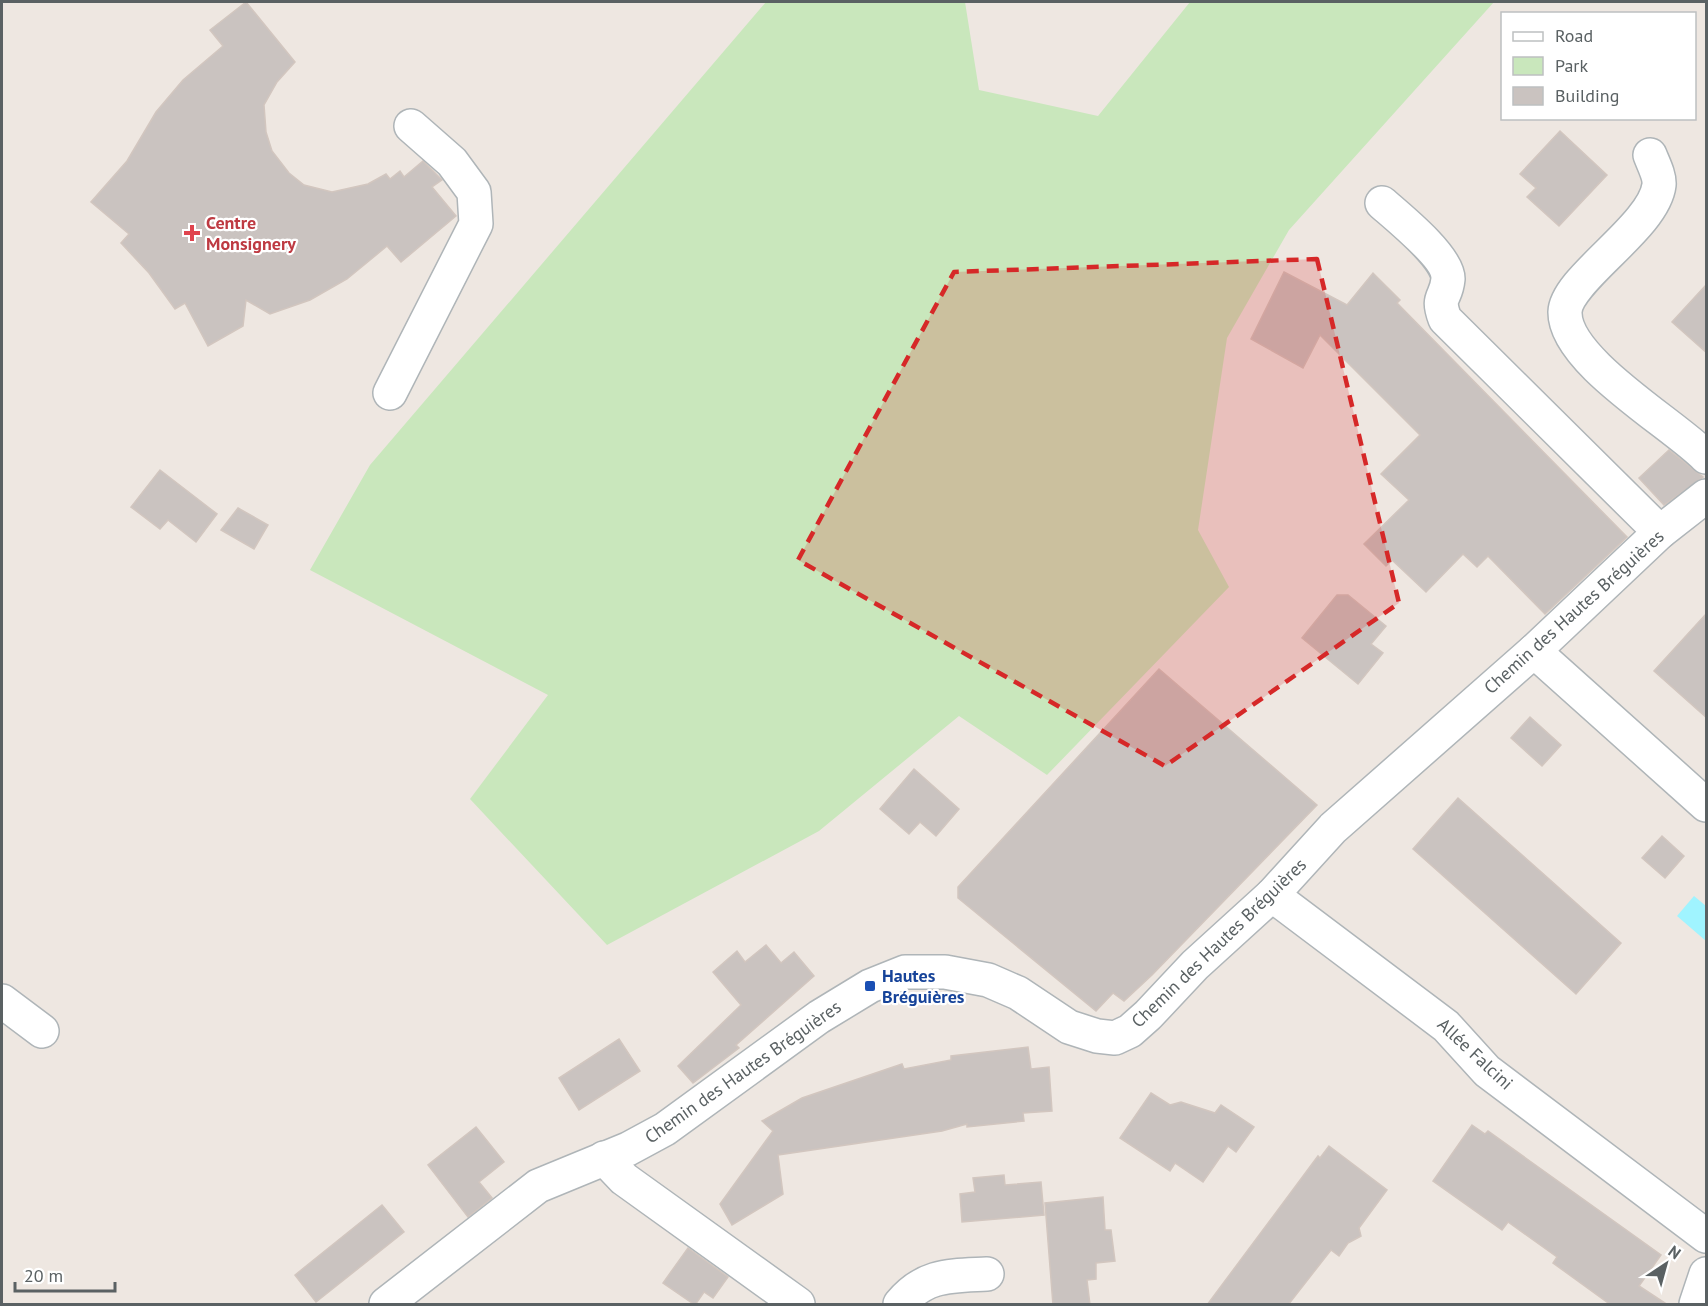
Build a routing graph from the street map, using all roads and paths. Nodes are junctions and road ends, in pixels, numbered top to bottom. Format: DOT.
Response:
graph roads {
  1 [pos="411,126"];
  2 [pos="1650,155"];
  3 [pos="1382,203"];
  4 [pos="390,393"];
  5 [pos="1707,457"];
  6 [pos="1707,496"];
  7 [pos="1660,532"];
  8 [pos="1534,651"];
  9 [pos="1707,806"];
  10 [pos="1272,895"];
  11 [pos="2,1001"];
  12 [pos="42,1031"];
  13 [pos="604,1158"];
  14 [pos="1707,1236"];
  15 [pos="987,1274"];
  16 [pos="1707,1274"];
  17 [pos="386,1305"];
  18 [pos="798,1305"];
  19 [pos="900,1305"];
  20 [pos="1696,1305"];
  1 -- 4 [label="street"];
  2 -- 5 [label="street"];
  3 -- 7 [label="street"];
  6 -- 7 [label="street, Chemin des Hautes Bréguières"];
  7 -- 8 [label="street, Chemin des Hautes Bréguières"];
  8 -- 9 [label="street"];
  8 -- 10 [label="street, Chemin des Hautes Bréguières"];
  10 -- 13 [label="street, Chemin des Hautes Bréguières"];
  10 -- 14 [label="street, Allée Falcini"];
  11 -- 12 [label="street"];
  13 -- 17 [label="street, Chemin des Hautes Bréguières"];
  13 -- 18 [label="street"];
  15 -- 19 [label="street"];
  16 -- 20 [label="street"];
}
